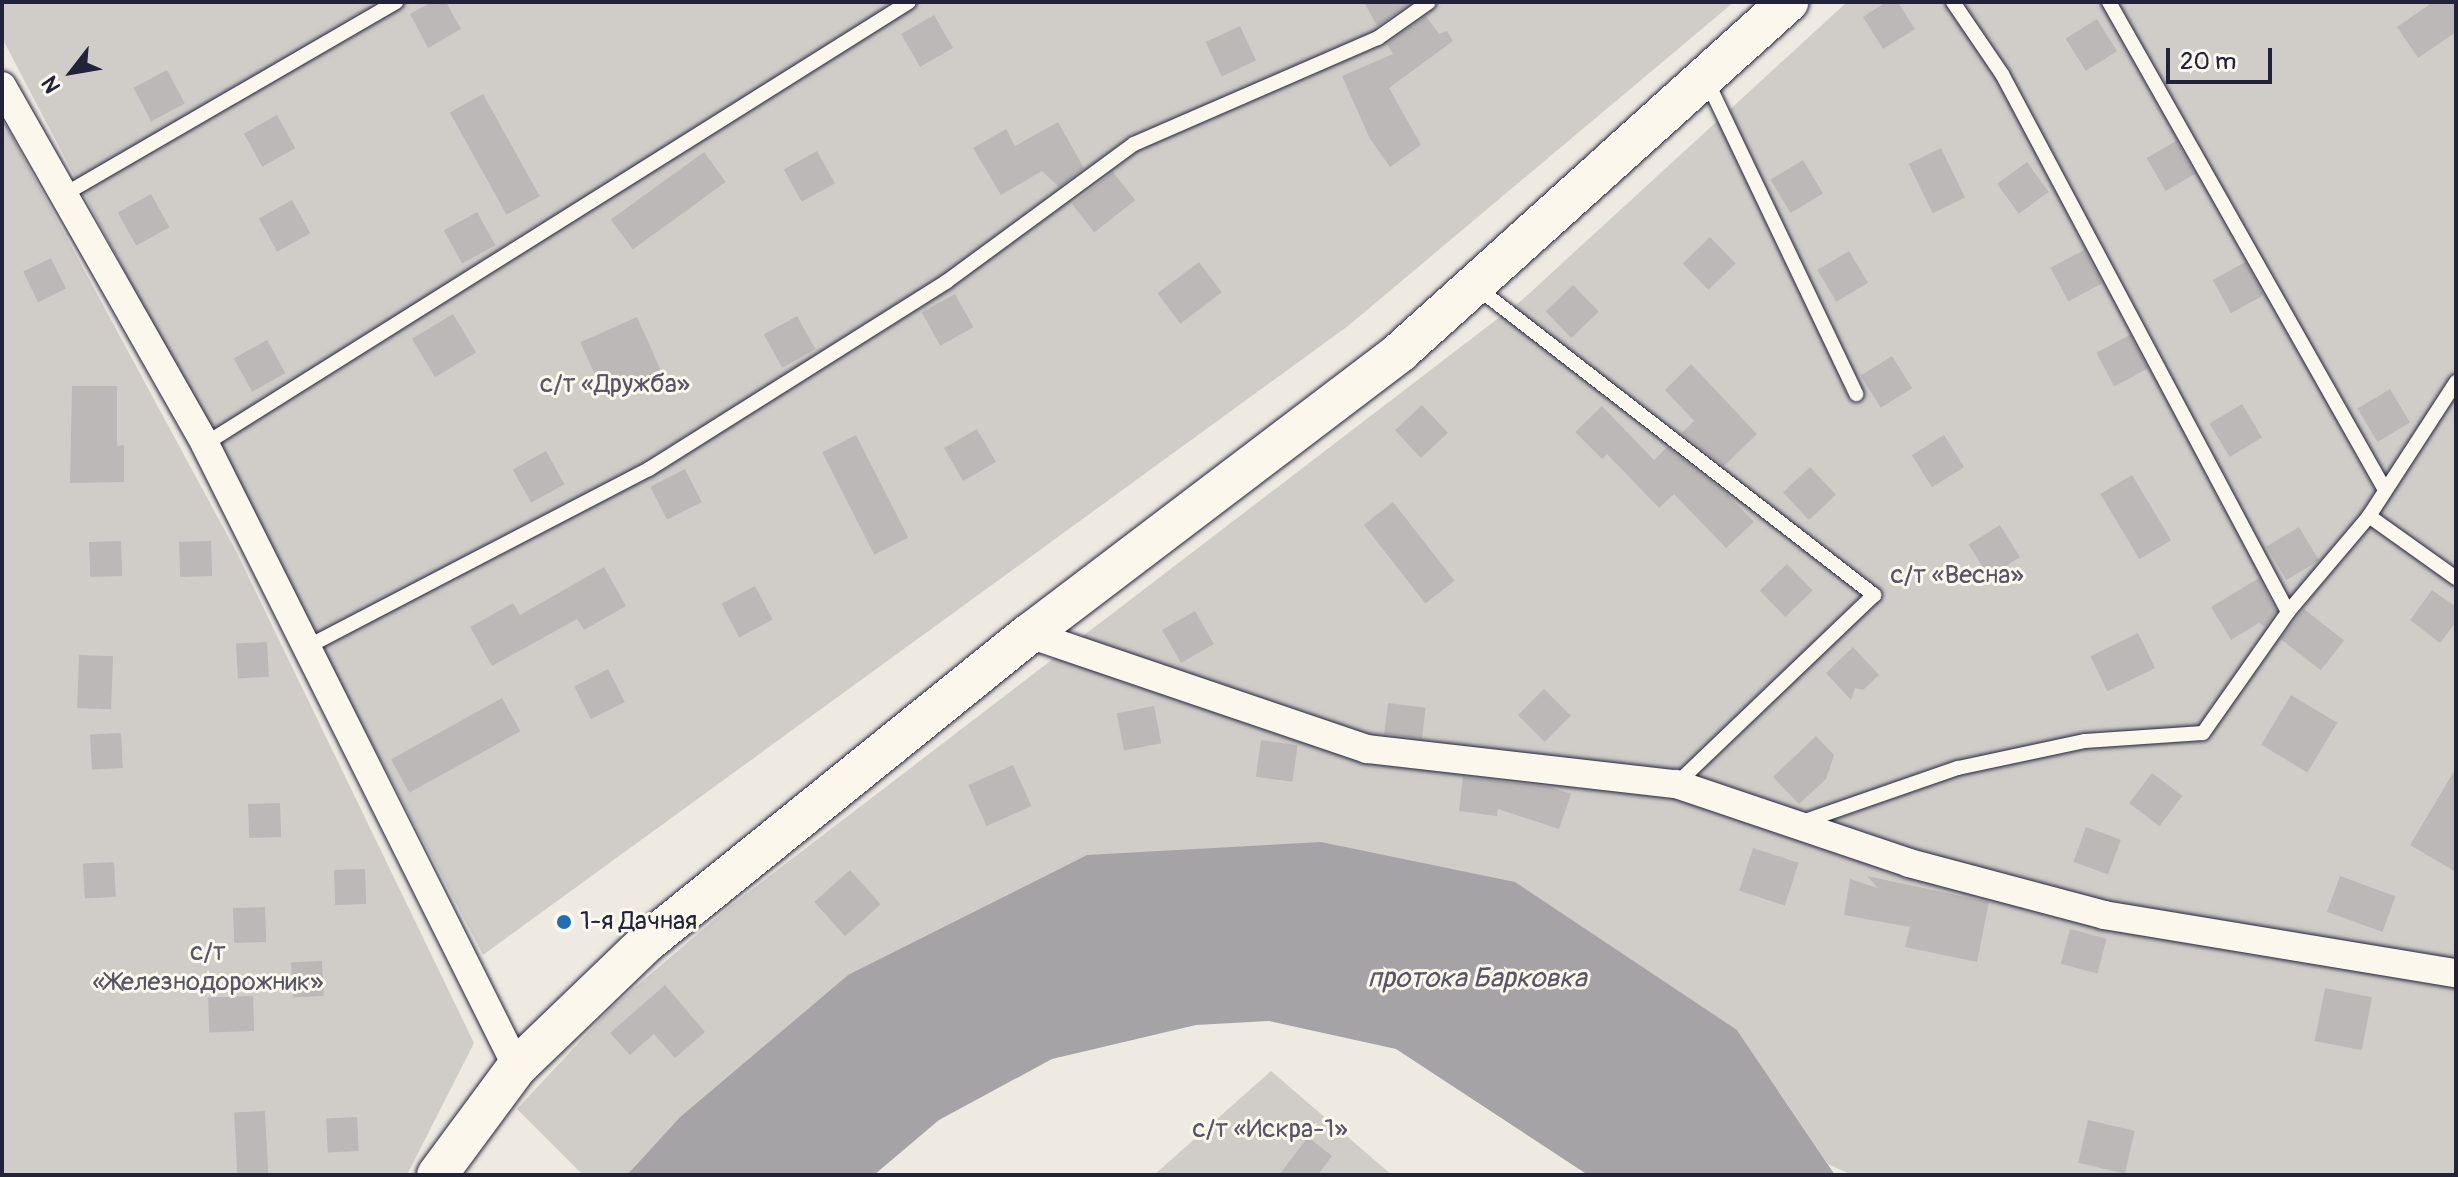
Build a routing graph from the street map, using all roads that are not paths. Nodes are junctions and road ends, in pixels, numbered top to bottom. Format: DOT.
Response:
graph roads {
  1 [pos="396,2"];
  2 [pos="909,2"];
  3 [pos="1429,2"];
  4 [pos="1788,2"];
  5 [pos="1953,2"];
  6 [pos="2109,2"];
  7 [pos="1705,77"];
  8 [pos="2,86"];
  9 [pos="65,194"];
  10 [pos="1474,285"];
  11 [pos="2456,382"];
  12 [pos="1856,394"];
  13 [pos="205,444"];
  14 [pos="2385,490"];
  15 [pos="2369,516"];
  16 [pos="2456,578"];
  17 [pos="2288,612"];
  18 [pos="1029,634"];
  19 [pos="305,648"];
  20 [pos="1676,784"];
  21 [pos="1795,825"];
  22 [pos="2456,973"];
  23 [pos="517,1067"];
  24 [pos="437,1175"];
  1 -- 9 [label="lane"];
  2 -- 13 [label="lane"];
  3 -- 19 [label="lane"];
  4 -- 7 [label="main road"];
  5 -- 17 [label="lane"];
  6 -- 14 [label="lane"];
  7 -- 10 [label="main road"];
  7 -- 12 [label="lane"];
  8 -- 9 [label="street"];
  9 -- 13 [label="street"];
  10 -- 18 [label="main road"];
  10 -- 20 [label="lane"];
  11 -- 14 [label="lane"];
  13 -- 19 [label="street"];
  14 -- 15 [label="lane"];
  15 -- 16 [label="lane"];
  15 -- 17 [label="lane"];
  17 -- 21 [label="lane"];
  18 -- 20 [label="street"];
  18 -- 23 [label="main road"];
  19 -- 23 [label="street"];
  20 -- 21 [label="street"];
  21 -- 22 [label="street"];
  23 -- 24 [label="main road"];
}
